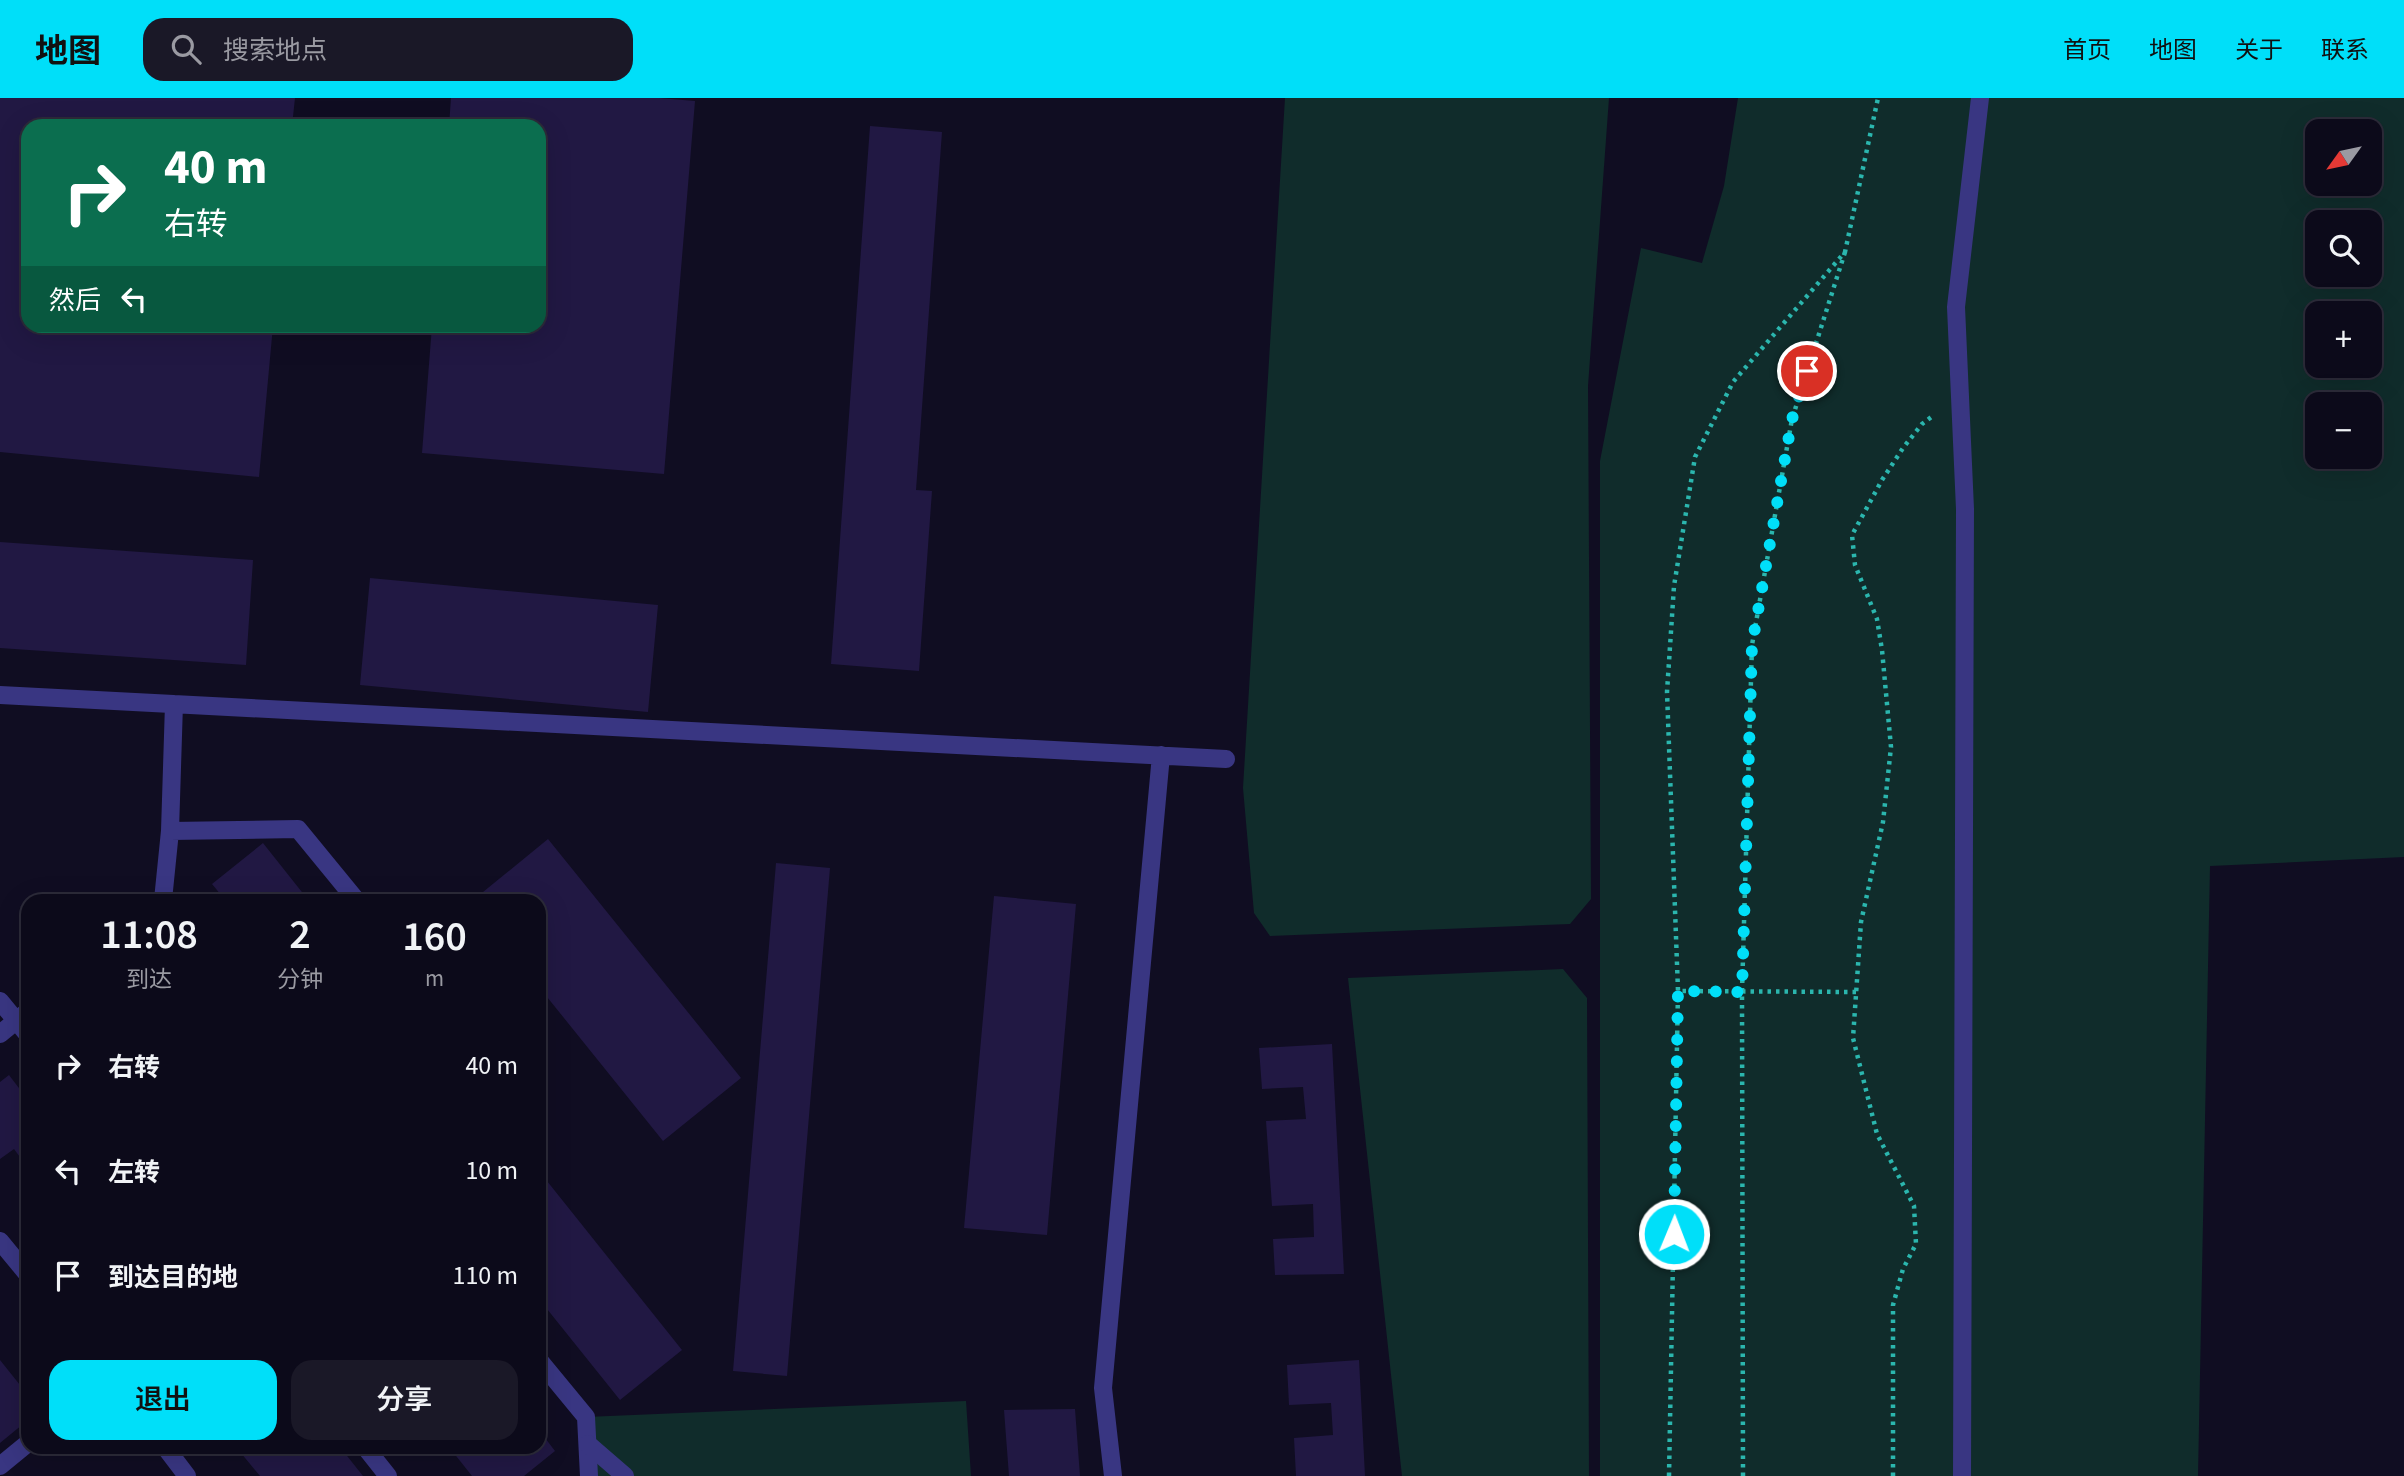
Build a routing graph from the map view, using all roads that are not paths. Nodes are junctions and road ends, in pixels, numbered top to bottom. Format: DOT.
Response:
graph roads {
  1 [pos="1980,98"];
  2 [pos="0,695"];
  3 [pos="174,704"];
  4 [pos="1161,755"];
  5 [pos="1226,759"];
  6 [pos="170,831"];
  7 [pos="164,894"];
  8 [pos="351,894"];
  9 [pos="0,1001"];
  10 [pos="21,1015"];
  11 [pos="21,1017"];
  12 [pos="0,1034"];
  13 [pos="0,1241"];
  14 [pos="21,1266"];
  15 [pos="546,1368"];
  16 [pos="587,1444"];
  17 [pos="21,1449"];
  18 [pos="170,1454"];
  19 [pos="371,1454"];
  20 [pos="0,1466"];
  21 [pos="187,1476"];
  22 [pos="388,1476"];
  23 [pos="589,1476"];
  24 [pos="625,1476"];
  25 [pos="1113,1476"];
  26 [pos="1962,1476"];
  1 -- 26 [label="street"];
  2 -- 3 [label="street"];
  3 -- 5 [label="street"];
  3 -- 6 [label="street"];
  4 -- 25 [label="street"];
  6 -- 7 [label="street"];
  6 -- 8 [label="street"];
  9 -- 10 [label="street"];
  11 -- 12 [label="street"];
  13 -- 14 [label="street"];
  15 -- 16 [label="street"];
  16 -- 23 [label="street"];
  16 -- 24 [label="street"];
  17 -- 20 [label="street"];
  18 -- 21 [label="street"];
  19 -- 22 [label="street"];
}
